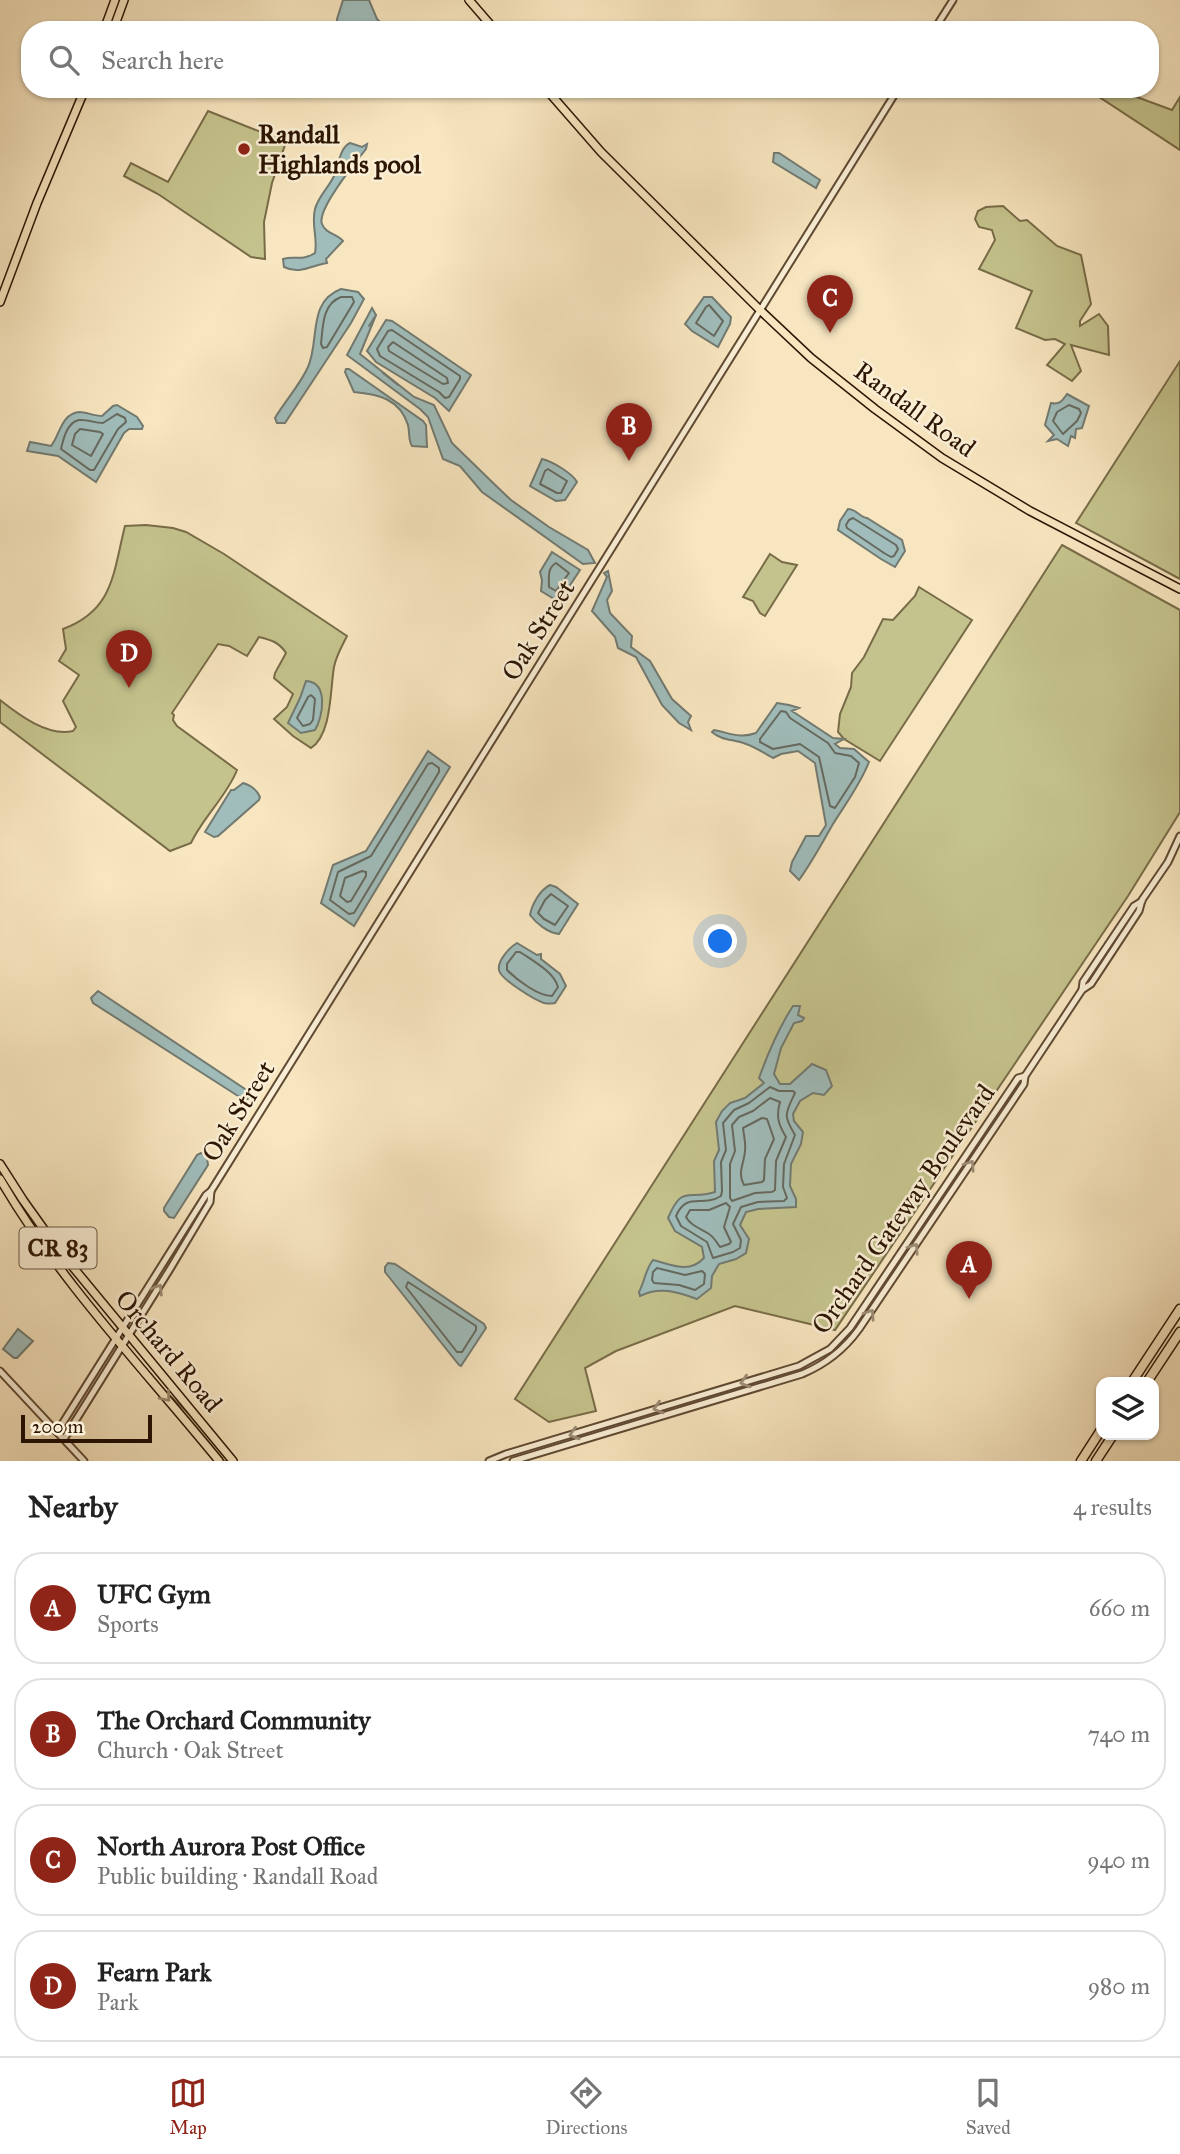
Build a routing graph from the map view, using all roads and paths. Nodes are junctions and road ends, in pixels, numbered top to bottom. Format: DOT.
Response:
graph roads {
  1 [pos="115,0"];
  2 [pos="124,0"];
  3 [pos="469,0"];
  4 [pos="953,0"];
  5 [pos="107,21"];
  6 [pos="116,21"];
  7 [pos="487,21"];
  8 [pos="940,21"];
  9 [pos="81,98"];
  10 [pos="554,98"];
  11 [pos="892,98"];
  12 [pos="0,302"];
  13 [pos="760,310"];
  14 [pos="1180,589"];
  15 [pos="1180,836"];
  16 [pos="1025,1076"];
  17 [pos="0,1164"];
  18 [pos="0,1180"];
  19 [pos="211,1191"];
  20 [pos="1180,1309"];
  21 [pos="123,1327"];
  22 [pos="1180,1332"];
  23 [pos="129,1335"];
  24 [pos="117,1337"];
  25 [pos="123,1345"];
  26 [pos="0,1371"];
  27 [pos="1135,1377"];
  28 [pos="1150,1377"];
  29 [pos="57,1432"];
  30 [pos="1096,1438"];
  31 [pos="64,1439"];
  32 [pos="1110,1440"];
  33 [pos="84,1461"];
  34 [pos="219,1461"];
  35 [pos="233,1461"];
  36 [pos="489,1461"];
  37 [pos="513,1461"];
  38 [pos="1081,1461"];
  39 [pos="1096,1461"];
  1 -- 5 [label="main road"];
  2 -- 6 [label="main road"];
  3 -- 7 [label="main road"];
  4 -- 8 [label="street"];
  9 -- 12 [label="main road"];
  10 -- 13 [label="main road, Randall Road"];
  11 -- 13 [label="street, Oak Street"];
  13 -- 14 [label="main road, Randall Road"];
  13 -- 19 [label="street, Oak Street"];
  15 -- 16 [label="street, Orchard Gateway Boulevard"];
  16 -- 36 [label="street, Orchard Gateway Boulevard, one-way"];
  37 -- 16 [label="street, Orchard Gateway Boulevard, one-way"];
  17 -- 21 [label="main road, Orchard Road / CR 83"];
  18 -- 24 [label="main road, Orchard Road / CR 83"];
  19 -- 21 [label="street, Oak Street"];
  23 -- 19 [label="street, Oak Street, one-way"];
  20 -- 27 [label="highway"];
  21 -- 23 [label="main road, Orchard Road / CR 83"];
  21 -- 24 [label="street, Oak Street"];
  22 -- 28 [label="highway"];
  23 -- 25 [label="street, Oak Street"];
  23 -- 35 [label="main road, Orchard Road / CR 83"];
  24 -- 25 [label="main road, Orchard Road / CR 83"];
  24 -- 29 [label="street, Oak Street"];
  25 -- 31 [label="street, Oak Street"];
  25 -- 34 [label="main road, Orchard Road / CR 83, one-way"];
  26 -- 29 [label="street"];
  29 -- 31 [label="street"];
  30 -- 38 [label="highway"];
  31 -- 33 [label="street"];
  32 -- 39 [label="highway"];
}
